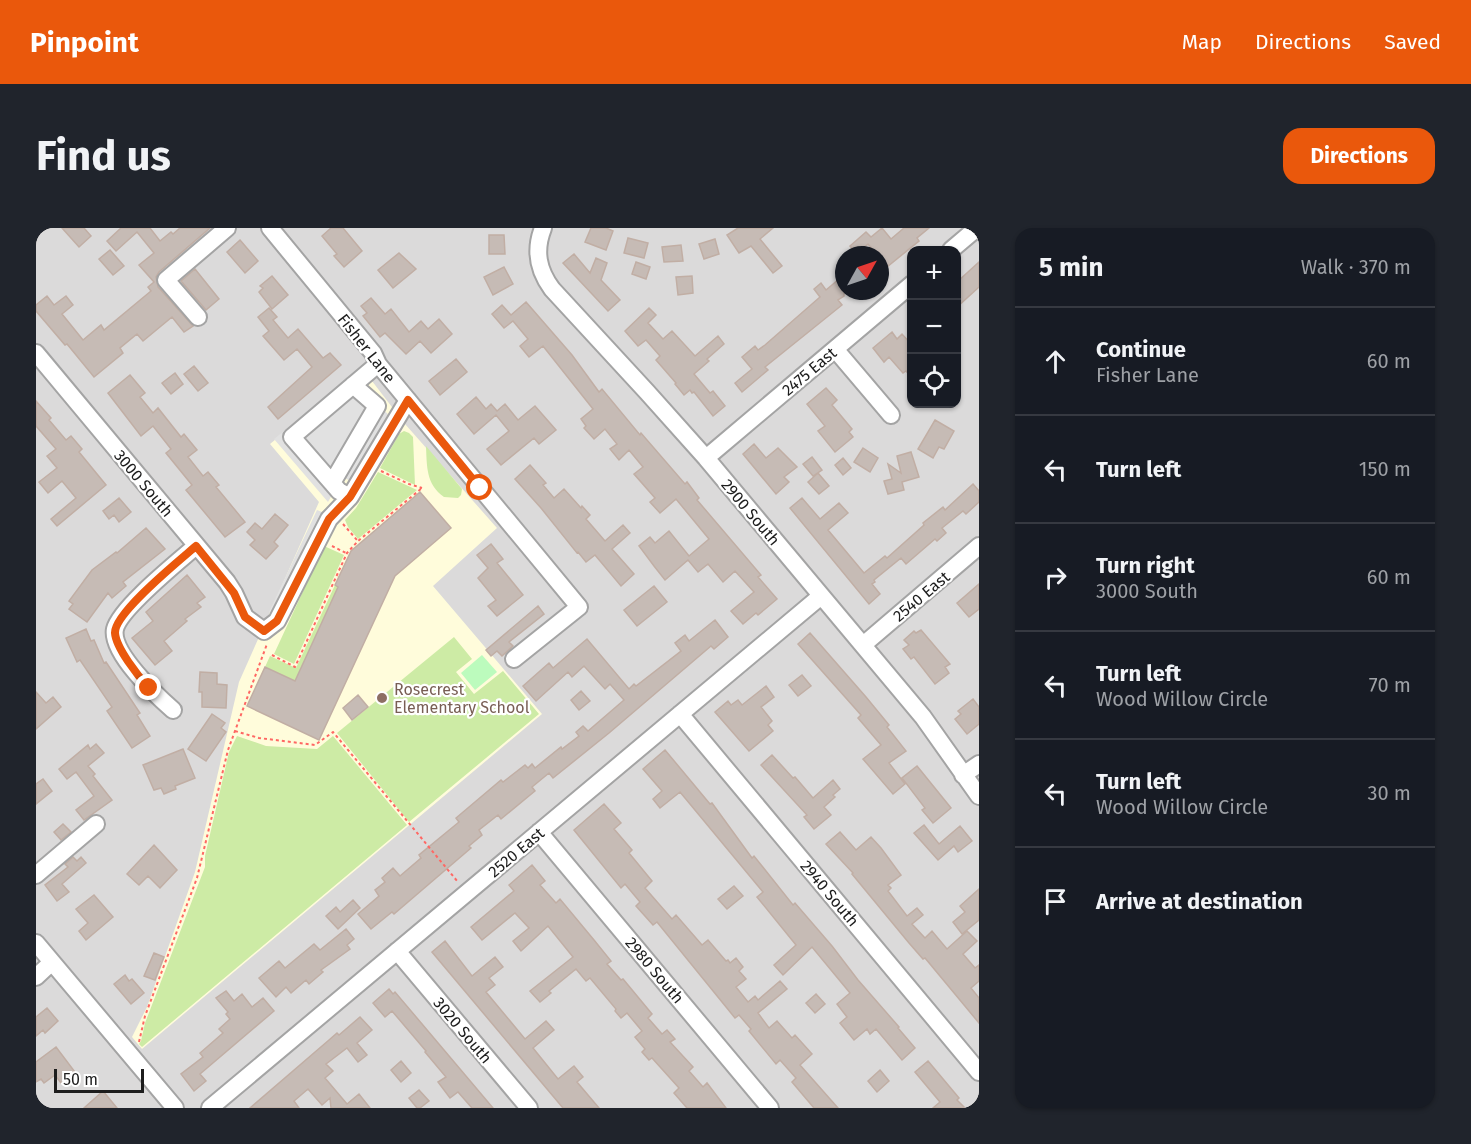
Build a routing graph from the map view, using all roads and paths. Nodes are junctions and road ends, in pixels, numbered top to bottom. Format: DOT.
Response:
graph roads {
  1 [pos="228,228"];
  2 [pos="270,228"];
  3 [pos="543,228"];
  4 [pos="977,228"];
  5 [pos="956,246"];
  6 [pos="907,288"];
  7 [pos="198,317"];
  8 [pos="835,349"];
  9 [pos="36,353"];
  10 [pos="378,364"];
  11 [pos="353,386"];
  12 [pos="408,400"];
  13 [pos="891,415"];
  14 [pos="706,458"];
  15 [pos="377,469"];
  16 [pos="332,483"];
  17 [pos="350,497"];
  18 [pos="341,522"];
  19 [pos="358,541"];
  20 [pos="324,542"];
  21 [pos="196,546"];
  22 [pos="979,546"];
  23 [pos="347,553"];
  24 [pos="821,596"];
  25 [pos="259,640"];
  26 [pos="863,645"];
  27 [pos="272,655"];
  28 [pos="514,659"];
  29 [pos="174,710"];
  30 [pos="680,714"];
  31 [pos="235,731"];
  32 [pos="979,764"];
  33 [pos="963,775"];
  34 [pos="979,796"];
  35 [pos="96,824"];
  36 [pos="539,832"];
  37 [pos="36,875"];
  38 [pos="460,885"];
  39 [pos="36,943"];
  40 [pos="397,951"];
  41 [pos="52,962"];
  42 [pos="36,976"];
  43 [pos="135,1042"];
  44 [pos="979,1072"];
  45 [pos="175,1108"];
  46 [pos="210,1108"];
  47 [pos="529,1108"];
  48 [pos="770,1108"];
  1 -- 7 [label="street"];
  2 -- 10 [label="street, Fisher Lane"];
  3 -- 14 [label="street, 2900 South"];
  4 -- 5 [label="street"];
  6 -- 8 [label="street, 2475 East"];
  8 -- 13 [label="street"];
  8 -- 14 [label="street, 2475 East"];
  9 -- 21 [label="street, 3000 South"];
  10 -- 11 [label="street"];
  10 -- 12 [label="street, Fisher Lane"];
  11 -- 16 [label="street"];
  11 -- 16 [label="street"];
  12 -- 17 [label="street"];
  12 -- 28 [label="street, Fisher Lane"];
  14 -- 24 [label="street, 2900 South"];
  15 -- 19 [label="path"];
  16 -- 17 [label="street"];
  17 -- 21 [label="street, 3000 South"];
  18 -- 19 [label="path"];
  19 -- 23 [label="path"];
  20 -- 23 [label="path"];
  21 -- 29 [label="street"];
  22 -- 26 [label="street, 2540 East"];
  23 -- 27 [label="path"];
  24 -- 26 [label="street, 2900 South"];
  24 -- 30 [label="street, 2520 East"];
  25 -- 31 [label="path"];
  26 -- 33 [label="street, 2900 South"];
  30 -- 36 [label="street, 2520 East"];
  30 -- 44 [label="street, 2940 South"];
  31 -- 38 [label="path"];
  31 -- 43 [label="path"];
  32 -- 33 [label="street"];
  33 -- 34 [label="street, 2900 South"];
  35 -- 37 [label="street"];
  36 -- 40 [label="street, 2520 East"];
  36 -- 48 [label="street, 2980 South"];
  39 -- 41 [label="street"];
  40 -- 46 [label="street, 2520 East"];
  40 -- 47 [label="street, 3020 South"];
  41 -- 42 [label="street"];
  41 -- 45 [label="street"];
}
